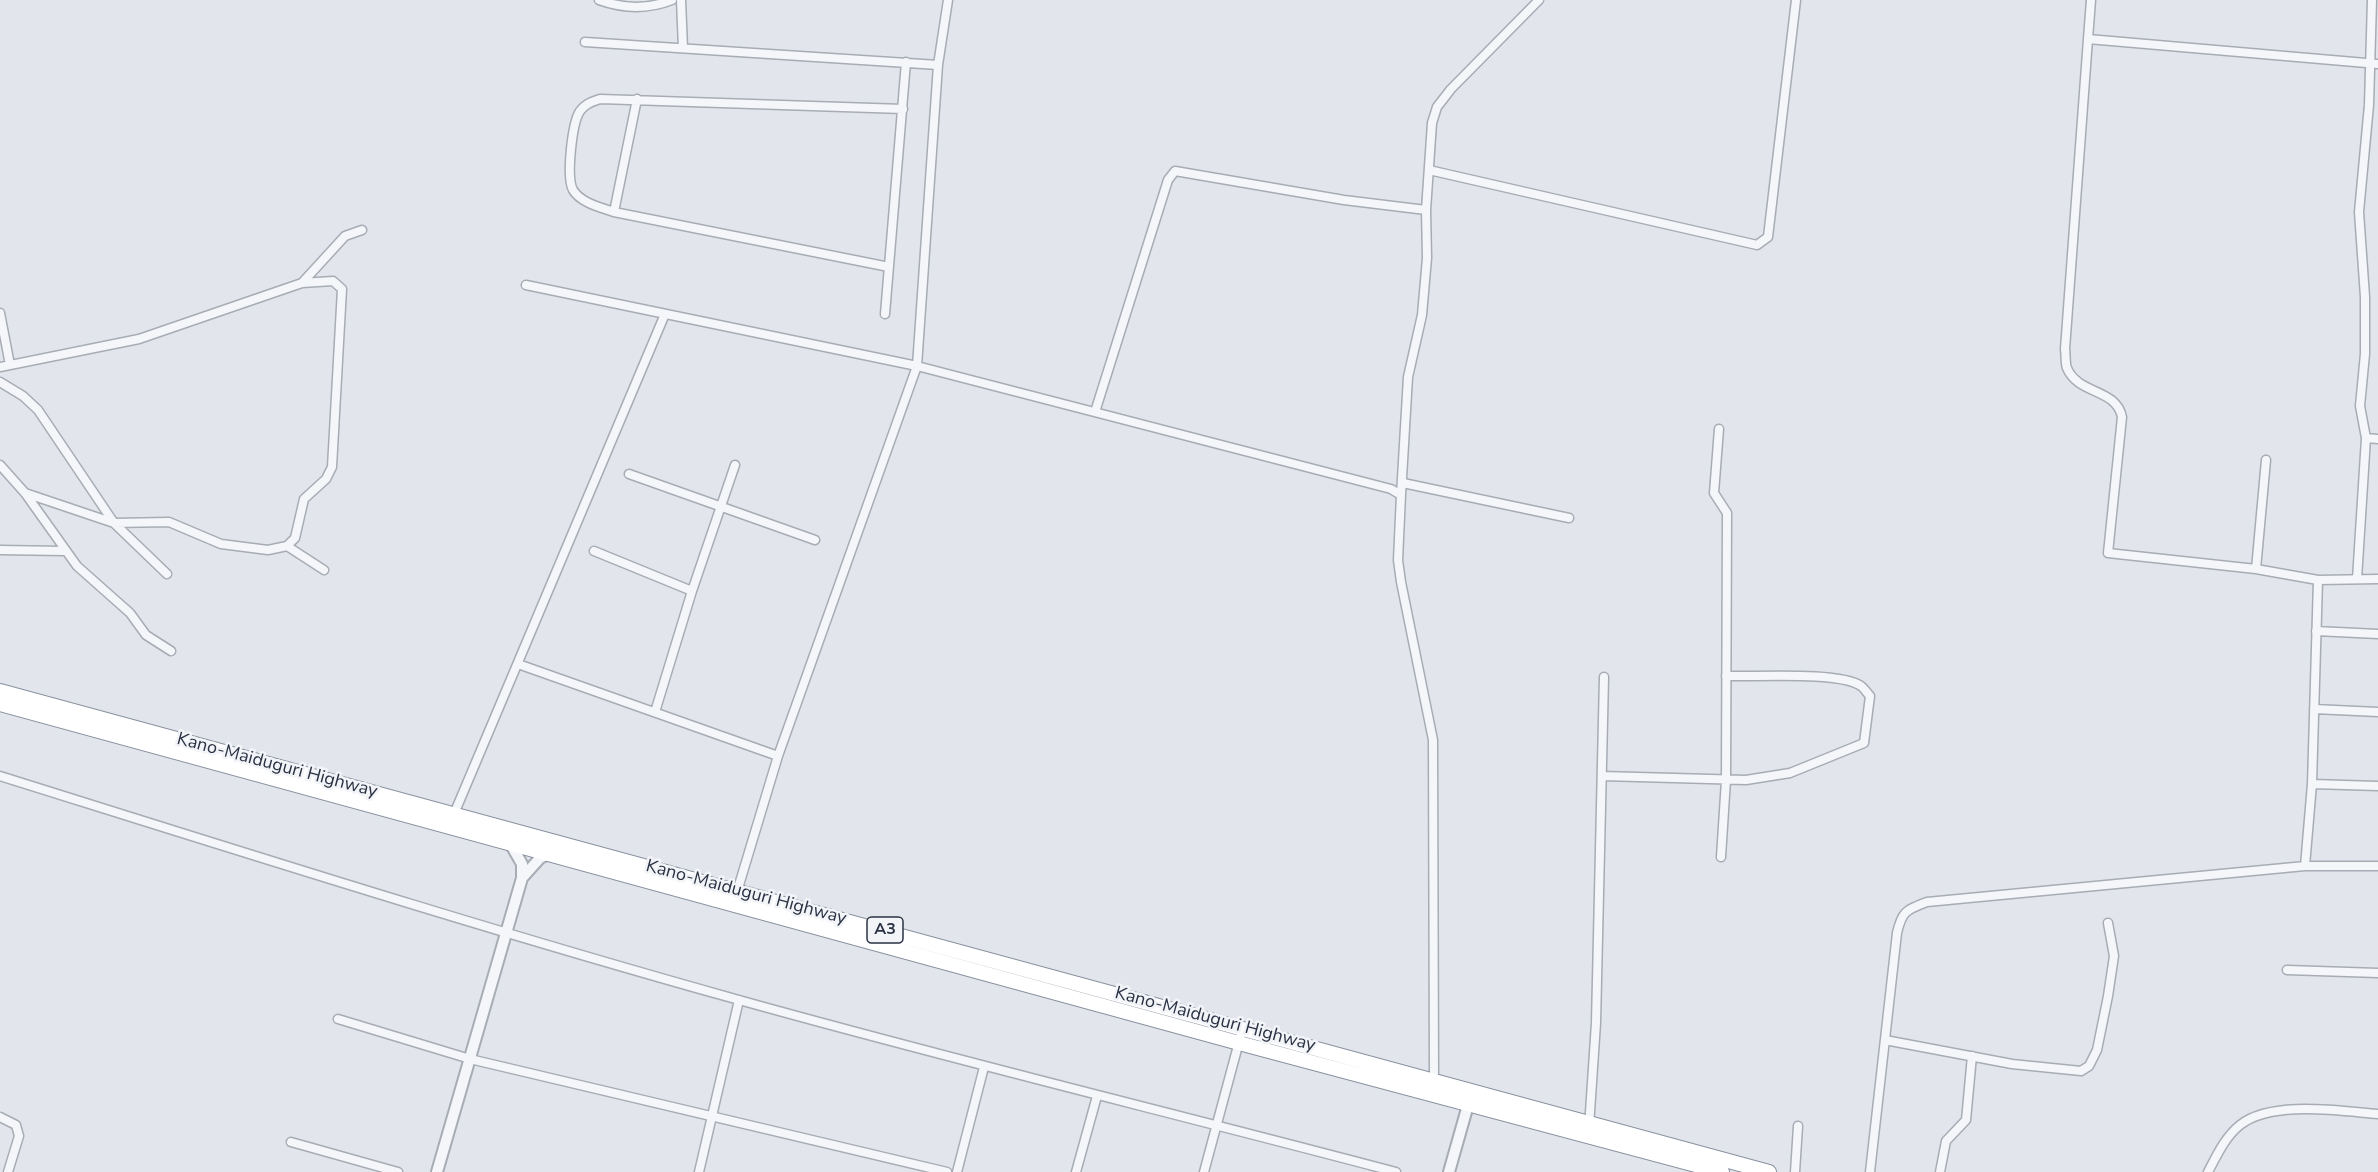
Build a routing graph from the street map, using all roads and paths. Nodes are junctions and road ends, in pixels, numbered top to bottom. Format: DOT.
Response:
graph roads {
  1 [pos="599,0"];
  2 [pos="672,0"];
  3 [pos="681,0"];
  4 [pos="948,0"];
  5 [pos="1539,0"];
  6 [pos="1796,0"];
  7 [pos="2091,0"];
  8 [pos="2372,0"];
  9 [pos="2088,39"];
  10 [pos="585,42"];
  11 [pos="683,48"];
  12 [pos="906,62"];
  13 [pos="2373,63"];
  14 [pos="938,65"];
  15 [pos="637,99"];
  16 [pos="903,109"];
  17 [pos="1429,170"];
  18 [pos="1426,210"];
  19 [pos="614,212"];
  20 [pos="362,230"];
  21 [pos="889,267"];
  22 [pos="302,284"];
  23 [pos="526,285"];
  24 [pos="0,313"];
  25 [pos="665,314"];
  26 [pos="885,314"];
  27 [pos="10,365"];
  28 [pos="917,366"];
  29 [pos="0,367"];
  30 [pos="0,382"];
  31 [pos="1095,412"];
  32 [pos="1719,429"];
  33 [pos="2366,438"];
  34 [pos="2378,439"];
  35 [pos="2266,459"];
  36 [pos="0,465"];
  37 [pos="735,465"];
  38 [pos="629,474"];
  39 [pos="1403,483"];
  40 [pos="25,493"];
  41 [pos="1401,495"];
  42 [pos="721,506"];
  43 [pos="1569,518"];
  44 [pos="114,523"];
  45 [pos="815,540"];
  46 [pos="287,546"];
  47 [pos="0,550"];
  48 [pos="65,551"];
  49 [pos="594,551"];
  50 [pos="2256,569"];
  51 [pos="324,570"];
  52 [pos="166,574"];
  53 [pos="2357,579"];
  54 [pos="2378,579"];
  55 [pos="2318,580"];
  56 [pos="692,591"];
  57 [pos="2316,631"];
  58 [pos="2378,634"];
  59 [pos="171,651"];
  60 [pos="518,663"];
  61 [pos="1726,676"];
  62 [pos="1604,677"];
  63 [pos="0,691"];
  64 [pos="0,704"];
  65 [pos="2314,709"];
  66 [pos="655,712"];
  67 [pos="2378,712"];
  68 [pos="778,756"];
  69 [pos="0,776"];
  70 [pos="1602,776"];
  71 [pos="1726,780"];
  72 [pos="2312,784"];
  73 [pos="2378,786"];
  74 [pos="454,814"];
  75 [pos="509,841"];
  76 [pos="551,853"];
  77 [pos="1721,857"];
  78 [pos="2378,866"];
  79 [pos="2305,867"];
  80 [pos="522,878"];
  81 [pos="736,897"];
  82 [pos="2108,923"];
  83 [pos="506,934"];
  84 [pos="2287,970"];
  85 [pos="2378,973"];
  86 [pos="739,1000"];
  87 [pos="338,1019"];
  88 [pos="1243,1027"];
  89 [pos="1885,1040"];
  90 [pos="1239,1043"];
  91 [pos="1972,1056"];
  92 [pos="470,1059"];
  93 [pos="984,1067"];
  94 [pos="1434,1079"];
  95 [pos="1097,1096"];
  96 [pos="1468,1105"];
  97 [pos="2378,1114"];
  98 [pos="712,1116"];
  99 [pos="0,1117"];
  100 [pos="1217,1125"];
  101 [pos="1798,1126"];
  102 [pos="1588,1130"];
  103 [pos="291,1142"];
  104 [pos="8,1172"];
  105 [pos="398,1172"];
  106 [pos="437,1172"];
  107 [pos="699,1172"];
  108 [pos="947,1172"];
  109 [pos="957,1172"];
  110 [pos="1076,1172"];
  111 [pos="1204,1172"];
  112 [pos="1396,1172"];
  113 [pos="1449,1172"];
  114 [pos="1722,1172"];
  115 [pos="1769,1172"];
  116 [pos="1795,1172"];
  117 [pos="1870,1172"];
  118 [pos="1940,1172"];
  119 [pos="2208,1172"];
  1 -- 2 [label="street"];
  3 -- 11 [label="street"];
  4 -- 14 [label="street"];
  5 -- 17 [label="street"];
  6 -- 17 [label="street"];
  7 -- 9 [label="street"];
  8 -- 13 [label="street"];
  9 -- 13 [label="street"];
  9 -- 50 [label="street"];
  10 -- 11 [label="street"];
  11 -- 12 [label="street"];
  12 -- 14 [label="street"];
  12 -- 16 [label="street"];
  13 -- 33 [label="street"];
  14 -- 28 [label="street"];
  15 -- 16 [label="street"];
  15 -- 19 [label="street"];
  15 -- 19 [label="street"];
  16 -- 21 [label="street"];
  17 -- 18 [label="street"];
  18 -- 31 [label="street"];
  18 -- 39 [label="street"];
  19 -- 21 [label="street"];
  20 -- 22 [label="street"];
  21 -- 26 [label="street"];
  22 -- 27 [label="street"];
  22 -- 46 [label="street"];
  23 -- 25 [label="street"];
  24 -- 27 [label="street"];
  25 -- 28 [label="street"];
  25 -- 60 [label="street"];
  27 -- 29 [label="street"];
  28 -- 31 [label="street"];
  28 -- 68 [label="street"];
  30 -- 44 [label="street"];
  31 -- 41 [label="street"];
  32 -- 61 [label="street"];
  33 -- 34 [label="street"];
  33 -- 53 [label="street"];
  35 -- 50 [label="street"];
  36 -- 40 [label="street"];
  37 -- 42 [label="street"];
  38 -- 42 [label="street"];
  39 -- 41 [label="street"];
  39 -- 43 [label="street"];
  40 -- 44 [label="street"];
  40 -- 48 [label="street"];
  41 -- 94 [label="street"];
  42 -- 45 [label="street"];
  42 -- 56 [label="street"];
  44 -- 46 [label="street"];
  44 -- 52 [label="street"];
  46 -- 51 [label="street"];
  47 -- 48 [label="street"];
  48 -- 59 [label="street"];
  49 -- 56 [label="street"];
  50 -- 55 [label="street"];
  53 -- 54 [label="street"];
  53 -- 55 [label="street"];
  55 -- 57 [label="street"];
  56 -- 66 [label="street"];
  57 -- 58 [label="street"];
  57 -- 65 [label="street"];
  60 -- 66 [label="street"];
  60 -- 74 [label="street"];
  61 -- 71 [label="street"];
  61 -- 71 [label="street"];
  62 -- 70 [label="street"];
  63 -- 74 [label="highway, Kano-Maiduguri Highway / A3"];
  64 -- 75 [label="highway, Kano-Maiduguri Highway / A3"];
  65 -- 67 [label="street"];
  65 -- 72 [label="street"];
  66 -- 68 [label="street"];
  68 -- 81 [label="street"];
  69 -- 83 [label="street"];
  70 -- 71 [label="street"];
  70 -- 102 [label="street"];
  71 -- 77 [label="street"];
  72 -- 73 [label="street"];
  72 -- 79 [label="street"];
  74 -- 81 [label="highway, Kano-Maiduguri Highway / A3"];
  75 -- 76 [label="highway, Kano-Maiduguri Highway / A3"];
  75 -- 80 [label="street"];
  76 -- 80 [label="street"];
  76 -- 81 [label="highway, Kano-Maiduguri Highway / A3"];
  78 -- 79 [label="street"];
  79 -- 89 [label="street"];
  80 -- 83 [label="street"];
  81 -- 88 [label="highway, Kano-Maiduguri Highway / A3"];
  81 -- 90 [label="highway, Kano-Maiduguri Highway / A3"];
  82 -- 91 [label="street"];
  83 -- 86 [label="street"];
  83 -- 92 [label="street"];
  84 -- 85 [label="street"];
  86 -- 93 [label="street"];
  86 -- 98 [label="street"];
  87 -- 92 [label="street"];
  88 -- 90 [label="street"];
  88 -- 94 [label="highway, Kano-Maiduguri Highway / A3"];
  89 -- 91 [label="street"];
  89 -- 117 [label="street"];
  90 -- 96 [label="highway, Kano-Maiduguri Highway / A3"];
  90 -- 100 [label="street"];
  91 -- 118 [label="street"];
  92 -- 98 [label="street"];
  92 -- 106 [label="street"];
  93 -- 95 [label="street"];
  93 -- 109 [label="street"];
  94 -- 102 [label="highway, Kano-Maiduguri Highway / A3"];
  95 -- 100 [label="street"];
  95 -- 110 [label="street"];
  96 -- 102 [label="highway, Kano-Maiduguri Highway / A3"];
  96 -- 113 [label="street"];
  97 -- 119 [label="street"];
  98 -- 107 [label="street"];
  98 -- 108 [label="street"];
  99 -- 104 [label="street"];
  100 -- 111 [label="street"];
  100 -- 112 [label="street"];
  101 -- 116 [label="street"];
  102 -- 114 [label="highway, Kano-Maiduguri Highway / A3"];
  102 -- 115 [label="highway, Kano-Maiduguri Highway / A3"];
  103 -- 105 [label="street"];
}
